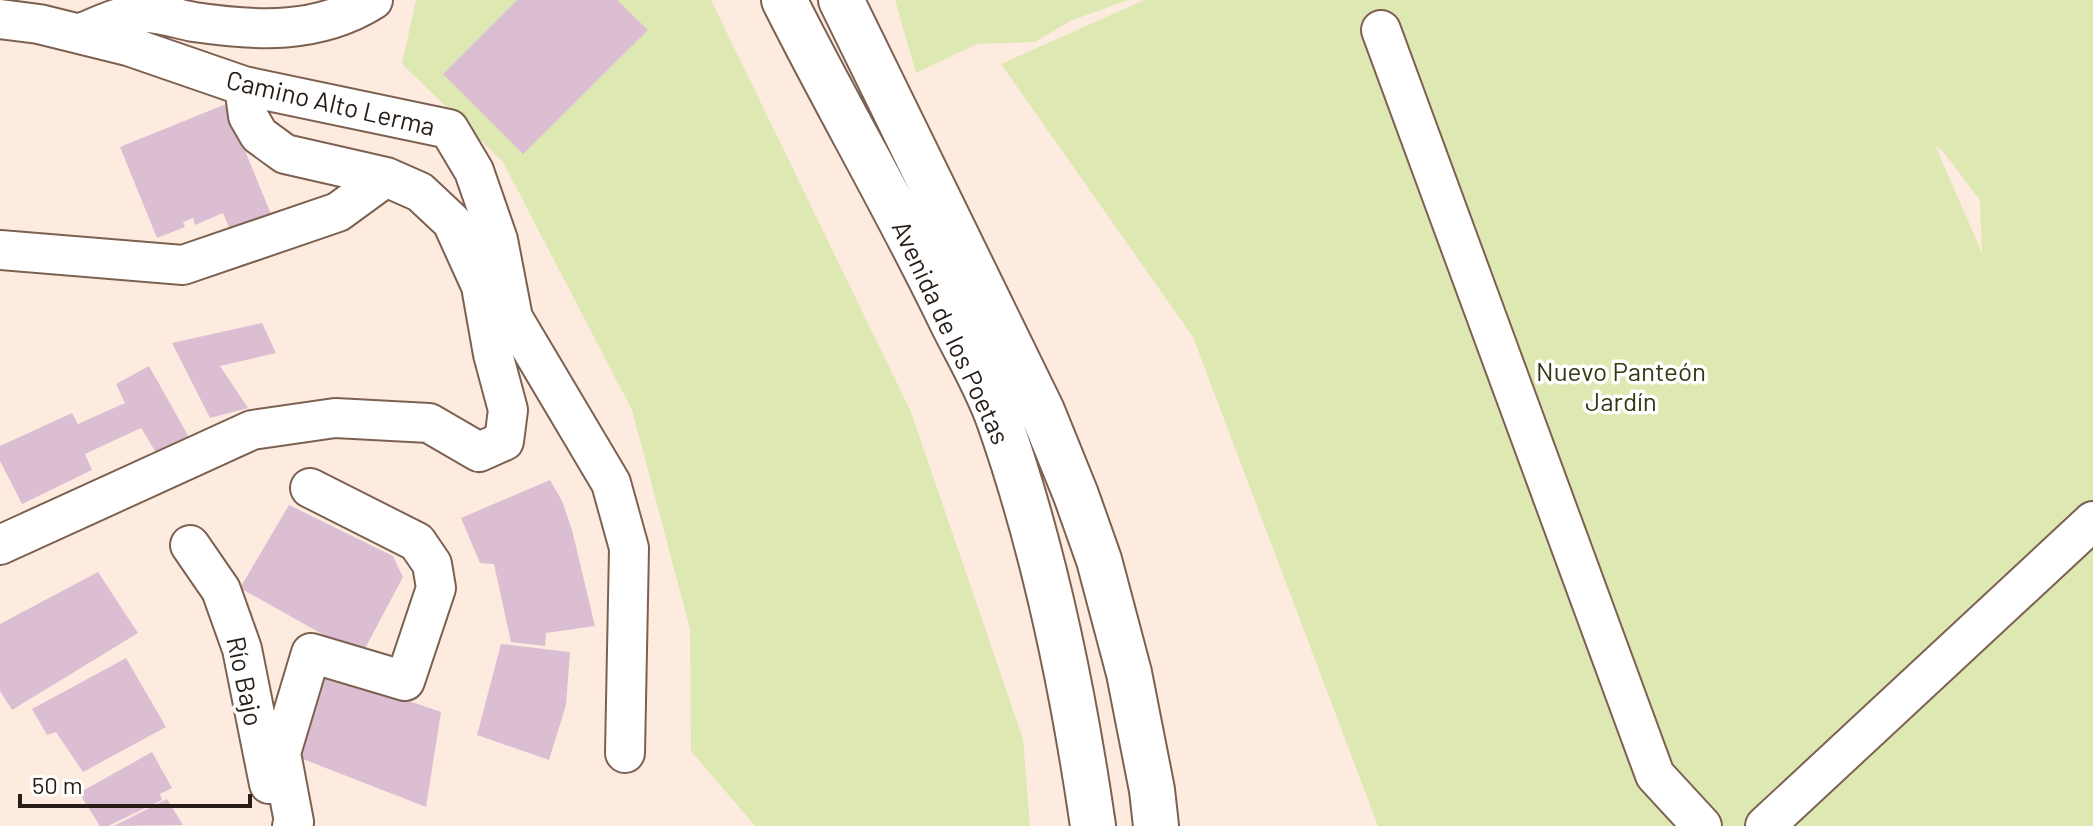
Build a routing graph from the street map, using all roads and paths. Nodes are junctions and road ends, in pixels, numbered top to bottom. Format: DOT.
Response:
graph roads {
  1 [pos="373,0"];
  2 [pos="784,0"];
  3 [pos="841,0"];
  4 [pos="0,19"];
  5 [pos="1381,30"];
  6 [pos="81,33"];
  7 [pos="244,86"];
  8 [pos="386,177"];
  9 [pos="0,250"];
  10 [pos="310,488"];
  11 [pos="2093,521"];
  12 [pos="0,545"];
  13 [pos="190,545"];
  14 [pos="625,753"];
  15 [pos="279,826"];
  16 [pos="292,826"];
  17 [pos="1093,826"];
  18 [pos="1156,826"];
  19 [pos="1702,826"];
  20 [pos="1765,826"];
  1 -- 6 [label="street"];
  2 -- 17 [label="highway, Avenida de los Poetas"];
  3 -- 18 [label="highway, Avenida de los Poetas"];
  4 -- 6 [label="street, Camino Alto Lerma"];
  5 -- 19 [label="street"];
  6 -- 7 [label="street, Camino Alto Lerma"];
  7 -- 8 [label="street"];
  7 -- 14 [label="street, Camino Alto Lerma"];
  8 -- 9 [label="street"];
  8 -- 12 [label="street"];
  10 -- 16 [label="street"];
  11 -- 20 [label="street"];
  13 -- 15 [label="street, Río Bajo"];
}
